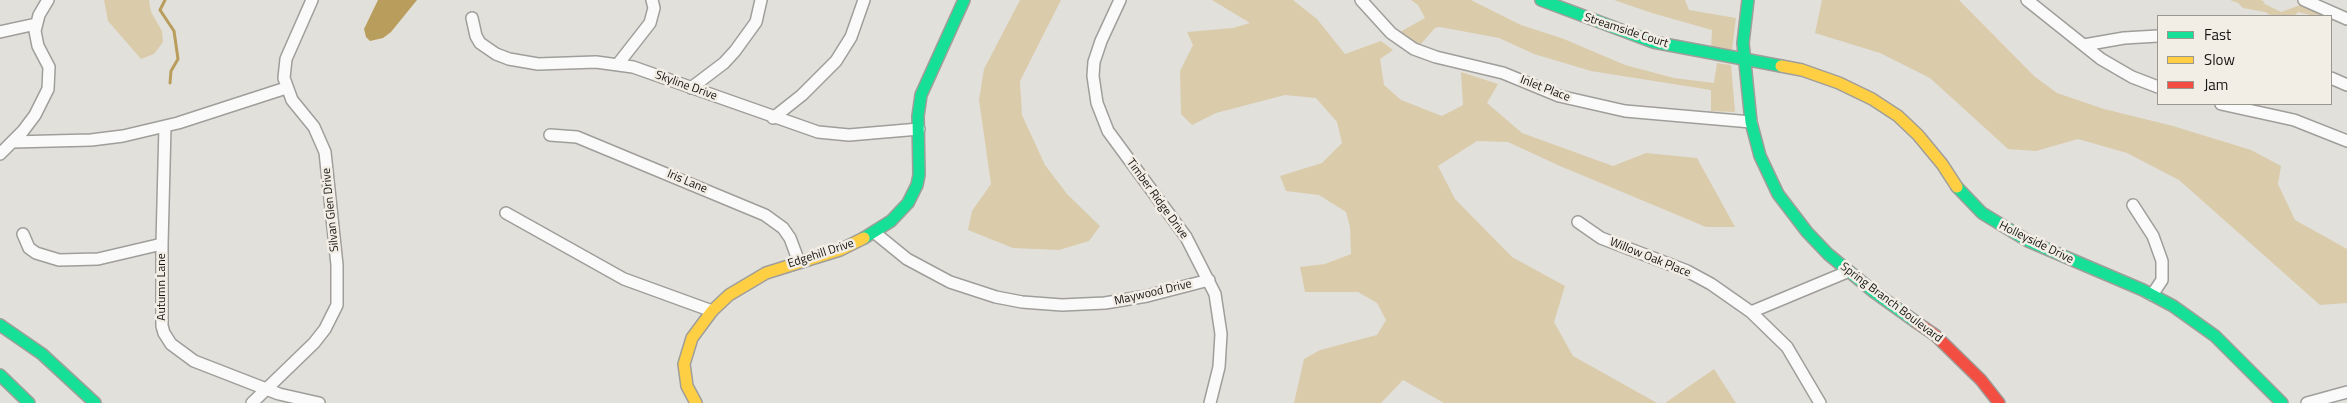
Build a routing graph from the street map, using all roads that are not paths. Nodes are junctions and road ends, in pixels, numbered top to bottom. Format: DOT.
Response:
graph roads {
  1 [pos="48,0"];
  2 [pos="312,0"];
  3 [pos="652,0"];
  4 [pos="761,0"];
  5 [pos="864,0"];
  6 [pos="964,0"];
  7 [pos="1120,0"];
  8 [pos="1361,0"];
  9 [pos="1541,0"];
  10 [pos="1748,0"];
  11 [pos="2027,0"];
  12 [pos="2304,0"];
  13 [pos="472,18"];
  14 [pos="2347,20"];
  15 [pos="36,24"];
  16 [pos="0,32"];
  17 [pos="2157,36"];
  18 [pos="2084,46"];
  19 [pos="1744,59"];
  20 [pos="618,64"];
  21 [pos="2332,78"];
  22 [pos="2347,85"];
  23 [pos="286,88"];
  24 [pos="691,88"];
  25 [pos="2157,88"];
  26 [pos="2226,105"];
  27 [pos="773,118"];
  28 [pos="1751,122"];
  29 [pos="165,126"];
  30 [pos="918,130"];
  31 [pos="550,135"];
  32 [pos="2347,141"];
  33 [pos="12,142"];
  34 [pos="0,154"];
  35 [pos="2133,205"];
  36 [pos="506,213"];
  37 [pos="1578,222"];
  38 [pos="875,233"];
  39 [pos="23,234"];
  40 [pos="162,244"];
  41 [pos="799,262"];
  42 [pos="1847,272"];
  43 [pos="1209,280"];
  44 [pos="2152,295"];
  45 [pos="712,311"];
  46 [pos="1751,312"];
  47 [pos="0,325"];
  48 [pos="0,375"];
  49 [pos="267,389"];
  50 [pos="2347,392"];
  51 [pos="29,403"];
  52 [pos="95,403"];
  53 [pos="252,403"];
  54 [pos="319,403"];
  55 [pos="696,403"];
  56 [pos="1210,403"];
  57 [pos="1820,403"];
  58 [pos="1999,403"];
  59 [pos="2282,403"];
  60 [pos="2307,403"];
  1 -- 15 [label="street"];
  2 -- 23 [label="street"];
  3 -- 20 [label="street"];
  4 -- 24 [label="street"];
  5 -- 27 [label="street"];
  6 -- 30 [label="street, Edgehill Drive"];
  7 -- 43 [label="street, Timber Ridge Drive"];
  8 -- 28 [label="street, Inlet Place"];
  9 -- 19 [label="street, Streamside Court"];
  10 -- 19 [label="street, Spring Branch Boulevard"];
  11 -- 18 [label="street"];
  12 -- 14 [label="street"];
  13 -- 20 [label="street, Skyline Drive"];
  15 -- 16 [label="street"];
  15 -- 33 [label="street"];
  17 -- 18 [label="street"];
  18 -- 25 [label="street"];
  19 -- 28 [label="street, Spring Branch Boulevard"];
  19 -- 44 [label="street, Holleyside Drive"];
  20 -- 24 [label="street, Skyline Drive"];
  21 -- 22 [label="street"];
  23 -- 29 [label="street"];
  23 -- 49 [label="street, Silvan Glen Drive"];
  24 -- 27 [label="street, Skyline Drive"];
  26 -- 32 [label="street"];
  27 -- 30 [label="street, Skyline Drive"];
  28 -- 42 [label="street, Spring Branch Boulevard"];
  29 -- 33 [label="street"];
  29 -- 40 [label="street, Autumn Lane"];
  30 -- 38 [label="street, Edgehill Drive"];
  31 -- 41 [label="street, Iris Lane"];
  33 -- 34 [label="street"];
  35 -- 44 [label="street"];
  36 -- 45 [label="street"];
  37 -- 46 [label="street, Willow Oak Place"];
  38 -- 41 [label="street, Edgehill Drive"];
  38 -- 43 [label="street, Maywood Drive"];
  39 -- 40 [label="street"];
  40 -- 49 [label="street, Autumn Lane"];
  41 -- 45 [label="street, Edgehill Drive"];
  42 -- 46 [label="street"];
  42 -- 58 [label="street, Spring Branch Boulevard"];
  43 -- 56 [label="street, Timber Ridge Drive"];
  44 -- 59 [label="street, Holleyside Drive"];
  45 -- 55 [label="street, Edgehill Drive"];
  46 -- 57 [label="street, Willow Oak Place"];
  47 -- 52 [label="street"];
  48 -- 51 [label="street"];
  49 -- 53 [label="street, Silvan Glen Drive"];
  49 -- 54 [label="street, Autumn Lane"];
  50 -- 60 [label="street"];
}
